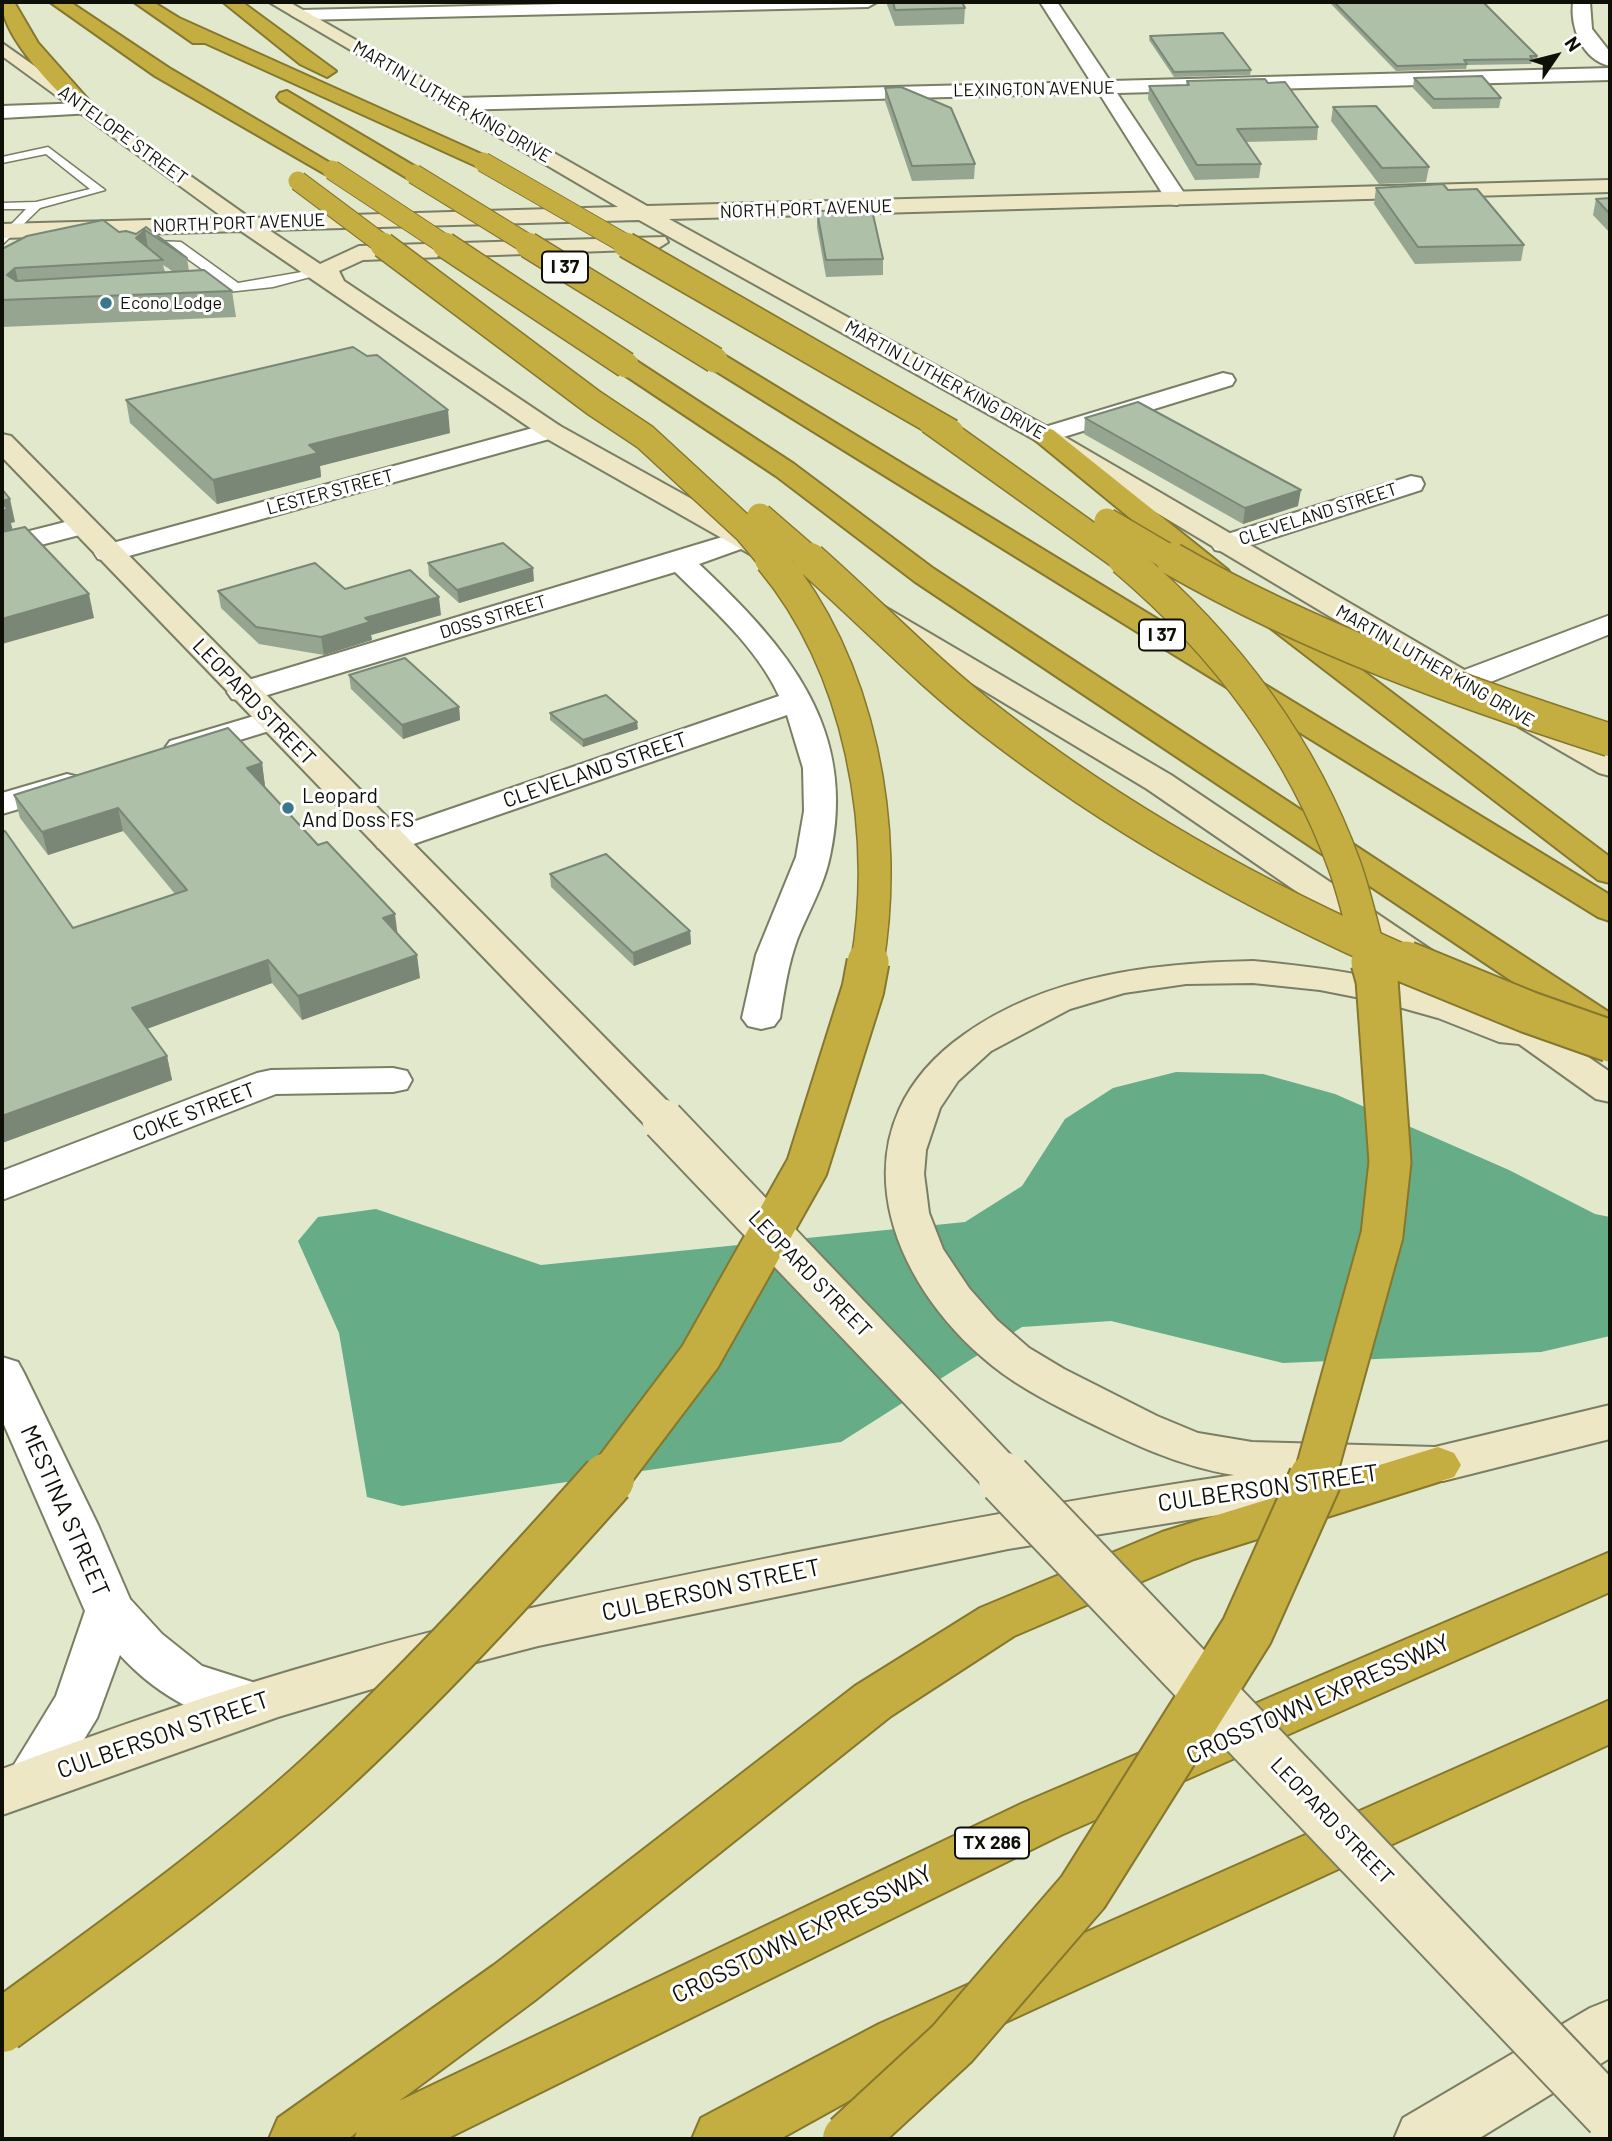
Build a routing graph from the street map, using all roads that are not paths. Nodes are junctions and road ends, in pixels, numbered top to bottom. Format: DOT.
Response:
graph roads {
  1 [pos="6,2"];
  2 [pos="58,2"];
  3 [pos="142,2"];
  4 [pos="231,2"];
  5 [pos="277,2"];
  6 [pos="818,2"];
  7 [pos="868,2"];
  8 [pos="1049,2"];
  9 [pos="1581,2"];
  10 [pos="533,6"];
  11 [pos="300,15"];
  12 [pos="177,23"];
  13 [pos="2,48"];
  14 [pos="1610,61"];
  15 [pos="162,72"];
  16 [pos="1610,74"];
  17 [pos="1106,87"];
  18 [pos="457,104"];
  19 [pos="86,108"];
  20 [pos="5,109"];
  21 [pos="258,149"];
  22 [pos="2,160"];
  23 [pos="483,162"];
  24 [pos="303,173"];
  25 [pos="1610,186"];
  26 [pos="183,197"];
  27 [pos="1177,199"];
  28 [pos="36,205"];
  29 [pos="2,206"];
  30 [pos="643,213"];
  31 [pos="244,223"];
  32 [pos="97,227"];
  33 [pos="6,235"];
  34 [pos="152,235"];
  35 [pos="133,249"];
  36 [pos="729,261"];
  37 [pos="326,278"];
  38 [pos="237,288"];
  39 [pos="187,292"];
  40 [pos="1223,380"];
  41 [pos="930,421"];
  42 [pos="551,431"];
  43 [pos="1044,435"];
  44 [pos="645,437"];
  45 [pos="2,442"];
  46 [pos="1411,484"];
  47 [pos="81,526"];
  48 [pos="741,539"];
  49 [pos="1225,544"];
  50 [pos="2,547"];
  51 [pos="108,553"];
  52 [pos="680,561"];
  53 [pos="1610,624"];
  54 [pos="1462,682"];
  55 [pos="243,692"];
  56 [pos="799,700"];
  57 [pos="271,720"];
  58 [pos="1610,740"];
  59 [pos="156,756"];
  60 [pos="1610,766"];
  61 [pos="92,776"];
  62 [pos="2,804"];
  63 [pos="390,841"];
  64 [pos="1610,873"];
  65 [pos="1610,910"];
  66 [pos="761,1017"];
  67 [pos="1610,1030"];
  68 [pos="1610,1041"];
  69 [pos="1577,1065"];
  70 [pos="393,1080"];
  71 [pos="1610,1090"];
  72 [pos="2,1186"];
  73 [pos="2,1373"];
  74 [pos="1610,1422"];
  75 [pos="1438,1465"];
  76 [pos="1610,1571"];
  77 [pos="110,1611"];
  78 [pos="253,1703"];
  79 [pos="1610,1721"];
  80 [pos="16,1786"];
  81 [pos="2,2026"];
  82 [pos="1610,2027"];
  83 [pos="1610,2114"];
  84 [pos="299,2139"];
  85 [pos="384,2139"];
  86 [pos="722,2139"];
  87 [pos="849,2139"];
  88 [pos="1424,2139"];
  1 -- 19 [label="highway"];
  2 -- 15 [label="highway, I 37"];
  3 -- 12 [label="highway, I 37"];
  4 -- 23 [label="highway"];
  5 -- 11 [label="main road, MARTIN LUTHER KING DRIVE"];
  6 -- 7 [label="street"];
  6 -- 10 [label="street"];
  8 -- 17 [label="street"];
  9 -- 14 [label="street"];
  10 -- 11 [label="street"];
  11 -- 18 [label="main road, MARTIN LUTHER KING DRIVE"];
  12 -- 23 [label="highway"];
  12 -- 65 [label="highway, I 37, bridge"];
  13 -- 19 [label="main road, ANTELOPE STREET"];
  15 -- 21 [label="highway"];
  15 -- 24 [label="highway, I 37"];
  16 -- 17 [label="street, LEXINGTON AVENUE"];
  17 -- 18 [label="street, LEXINGTON AVENUE"];
  17 -- 27 [label="street"];
  18 -- 30 [label="main road, MARTIN LUTHER KING DRIVE"];
  19 -- 20 [label="street"];
  19 -- 26 [label="main road, ANTELOPE STREET"];
  22 -- 28 [label="lane"];
  23 -- 41 [label="highway, bridge"];
  24 -- 44 [label="highway, bridge"];
  24 -- 67 [label="highway, I 37, bridge"];
  25 -- 27 [label="main road, NORTH PORT AVENUE"];
  26 -- 31 [label="main road, ANTELOPE STREET"];
  26 -- 32 [label="main road"];
  27 -- 30 [label="main road, NORTH PORT AVENUE"];
  28 -- 29 [label="lane"];
  28 -- 33 [label="lane"];
  30 -- 31 [label="main road, NORTH PORT AVENUE"];
  30 -- 36 [label="main road, MARTIN LUTHER KING DRIVE"];
  31 -- 34 [label="main road, NORTH PORT AVENUE"];
  31 -- 37 [label="main road, ANTELOPE STREET"];
  32 -- 33 [label="main road, NORTH PORT AVENUE"];
  32 -- 34 [label="main road, NORTH PORT AVENUE"];
  34 -- 35 [label="lane"];
  34 -- 38 [label="lane"];
  36 -- 37 [label="main road"];
  36 -- 43 [label="main road, MARTIN LUTHER KING DRIVE"];
  37 -- 38 [label="lane"];
  37 -- 42 [label="main road, ANTELOPE STREET"];
  38 -- 39 [label="lane"];
  40 -- 43 [label="street"];
  41 -- 58 [label="highway, bridge"];
  41 -- 87 [label="highway, bridge"];
  42 -- 48 [label="main road, ANTELOPE STREET"];
  42 -- 51 [label="street, LESTER STREET"];
  43 -- 49 [label="main road, MARTIN LUTHER KING DRIVE"];
  43 -- 64 [label="highway"];
  44 -- 68 [label="highway, bridge"];
  44 -- 81 [label="highway, bridge"];
  45 -- 47 [label="main road, LEOPARD STREET"];
  46 -- 49 [label="street, CLEVELAND STREET"];
  47 -- 50 [label="street"];
  47 -- 51 [label="main road, LEOPARD STREET"];
  48 -- 52 [label="street, DOSS STREET"];
  48 -- 69 [label="main road, ANTELOPE STREET"];
  49 -- 54 [label="main road, MARTIN LUTHER KING DRIVE"];
  51 -- 55 [label="main road, LEOPARD STREET"];
  52 -- 55 [label="street, DOSS STREET"];
  52 -- 56 [label="street"];
  53 -- 54 [label="street"];
  54 -- 60 [label="main road, MARTIN LUTHER KING DRIVE"];
  55 -- 57 [label="main road, LEOPARD STREET"];
  56 -- 63 [label="street, CLEVELAND STREET"];
  56 -- 66 [label="street"];
  57 -- 59 [label="street"];
  57 -- 63 [label="main road, LEOPARD STREET"];
  61 -- 62 [label="street"];
  63 -- 83 [label="main road, LEOPARD STREET, bridge"];
  69 -- 71 [label="main road"];
  69 -- 75 [label="main road"];
  70 -- 72 [label="street, COKE STREET"];
  73 -- 77 [label="street, MESTINA STREET"];
  74 -- 75 [label="main road"];
  75 -- 78 [label="main road, CULBERSON STREET"];
  75 -- 84 [label="highway"];
  76 -- 85 [label="highway, CROSSTOWN EXPRESSWAY / TX 286"];
  77 -- 78 [label="street, MESTINA STREET"];
  77 -- 80 [label="street, MESTINA STREET"];
  78 -- 80 [label="main road, CULBERSON STREET"];
  79 -- 86 [label="highway"];
  82 -- 88 [label="main road"];
}
